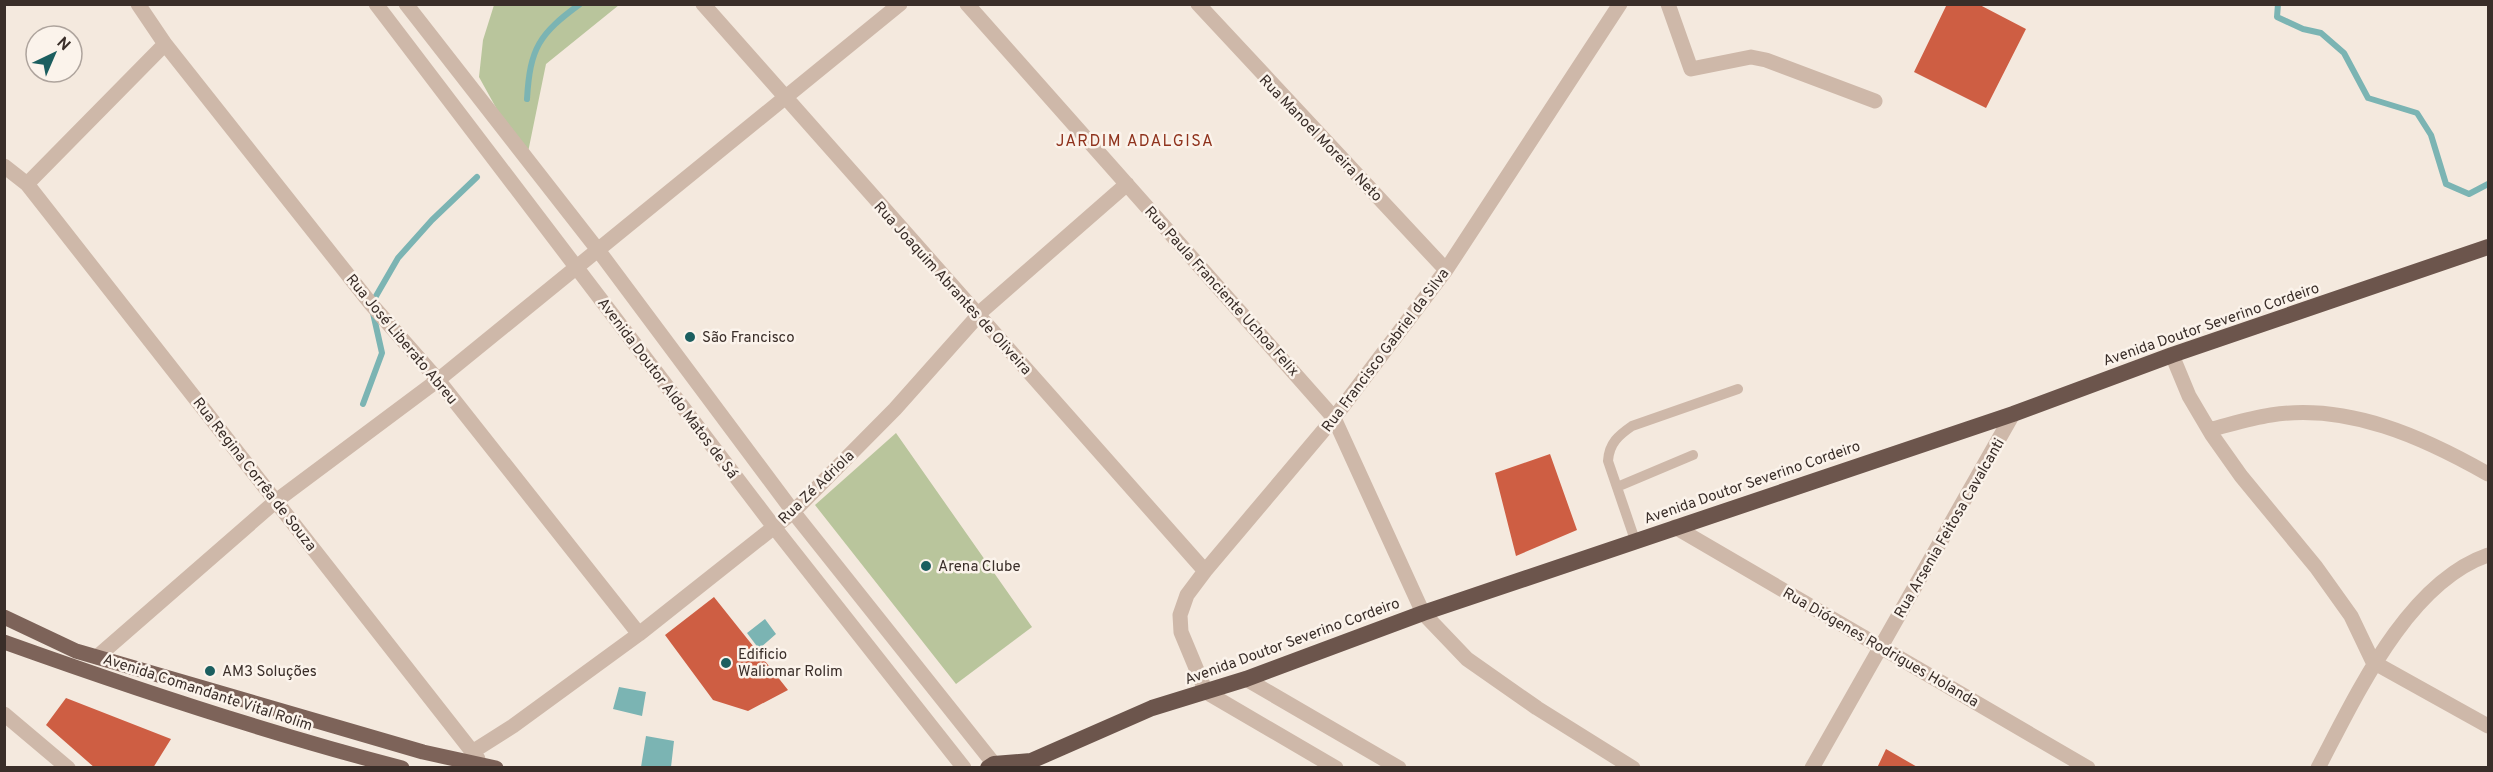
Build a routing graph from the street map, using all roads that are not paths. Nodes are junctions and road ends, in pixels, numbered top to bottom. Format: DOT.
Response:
graph roads {
  1 [pos="138,4"];
  2 [pos="376,4"];
  3 [pos="406,4"];
  4 [pos="703,4"];
  5 [pos="900,4"];
  6 [pos="967,4"];
  7 [pos="1197,4"];
  8 [pos="1620,4"];
  9 [pos="1668,4"];
  10 [pos="165,44"];
  11 [pos="785,100"];
  12 [pos="1875,101"];
  13 [pos="4,166"];
  14 [pos="27,184"];
  15 [pos="1127,184"];
  16 [pos="2488,247"];
  17 [pos="598,250"];
  18 [pos="575,267"];
  19 [pos="1446,270"];
  20 [pos="978,316"];
  21 [pos="2172,355"];
  22 [pos="438,380"];
  23 [pos="1738,389"];
  24 [pos="2013,414"];
  25 [pos="1334,418"];
  26 [pos="2209,430"];
  27 [pos="1693,455"];
  28 [pos="2488,474"];
  29 [pos="1617,487"];
  30 [pos="276,501"];
  31 [pos="793,512"];
  32 [pos="774,527"];
  33 [pos="1675,527"];
  34 [pos="1635,540"];
  35 [pos="2488,555"];
  36 [pos="1205,571"];
  37 [pos="1423,613"];
  38 [pos="4,617"];
  39 [pos="639,634"];
  40 [pos="4,642"];
  41 [pos="1881,647"];
  42 [pos="97,657"];
  43 [pos="2373,662"];
  44 [pos="1246,679"];
  45 [pos="1206,692"];
  46 [pos="4,714"];
  47 [pos="2488,726"];
  48 [pos="483,761"];
  49 [pos="1029,764"];
  50 [pos="991,766"];
  51 [pos="68,768"];
  52 [pos="402,768"];
  53 [pos="964,768"];
  54 [pos="1336,768"];
  55 [pos="1399,768"];
  56 [pos="1633,768"];
  57 [pos="1812,768"];
  58 [pos="2088,768"];
  59 [pos="2318,768"];
  1 -- 10 [label="street, Rua José Liberato Abreu"];
  2 -- 18 [label="street, Avenida Doutor Aldo Matos de Sá"];
  3 -- 17 [label="street, Avenida Doutor Aldo Matos de Sá"];
  4 -- 11 [label="street, Rua Joaquim Abrantes de Oliveira"];
  5 -- 11 [label="street"];
  6 -- 15 [label="street, Rua Paula Franciente Uchoa Felix"];
  7 -- 19 [label="street, Rua Manoel Moreira Neto"];
  8 -- 19 [label="street, Rua Francisco Gabriel da Silva"];
  9 -- 12 [label="street"];
  10 -- 14 [label="street"];
  10 -- 22 [label="street, Rua José Liberato Abreu"];
  11 -- 17 [label="street"];
  11 -- 20 [label="street, Rua Joaquim Abrantes de Oliveira"];
  13 -- 14 [label="street, Rua Regina Corrêa de Souza"];
  14 -- 30 [label="street, Rua Regina Corrêa de Souza"];
  15 -- 20 [label="street, Rua Zé Adriola"];
  15 -- 25 [label="street, Rua Paula Franciente Uchoa Felix"];
  16 -- 21 [label="highway, Avenida Doutor Severino Cordeiro"];
  17 -- 18 [label="street"];
  17 -- 31 [label="street, Avenida Doutor Aldo Matos de Sá"];
  18 -- 22 [label="street"];
  18 -- 32 [label="street, Avenida Doutor Aldo Matos de Sá"];
  19 -- 25 [label="street, Rua Francisco Gabriel da Silva"];
  20 -- 31 [label="street, Rua Zé Adriola"];
  20 -- 36 [label="street, Rua Joaquim Abrantes de Oliveira"];
  21 -- 24 [label="highway, Avenida Doutor Severino Cordeiro"];
  21 -- 26 [label="street"];
  22 -- 30 [label="street"];
  22 -- 39 [label="street, Rua José Liberato Abreu"];
  23 -- 29 [label="lane"];
  24 -- 33 [label="highway, Avenida Doutor Severino Cordeiro"];
  24 -- 41 [label="street, Rua Arsenia Feitosa Cavalcanti"];
  25 -- 36 [label="street, Rua Francisco Gabriel da Silva"];
  25 -- 37 [label="street, Rua Paula Franciente Uchoa Felix"];
  26 -- 28 [label="street"];
  26 -- 43 [label="street"];
  27 -- 29 [label="lane"];
  29 -- 34 [label="lane"];
  30 -- 42 [label="street"];
  30 -- 48 [label="street, Rua Regina Corrêa de Souza"];
  31 -- 32 [label="street, Rua Zé Adriola"];
  31 -- 50 [label="street, Avenida Doutor Aldo Matos de Sá"];
  32 -- 39 [label="street, Rua Zé Adriola"];
  32 -- 53 [label="street, Avenida Doutor Aldo Matos de Sá"];
  33 -- 34 [label="highway, Avenida Doutor Severino Cordeiro"];
  33 -- 41 [label="street, Rua Diógenes Rodrigues Holanda"];
  34 -- 37 [label="highway, Avenida Doutor Severino Cordeiro"];
  35 -- 43 [label="street"];
  36 -- 45 [label="street, Rua Francisco Gabriel da Silva"];
  37 -- 44 [label="highway, Avenida Doutor Severino Cordeiro"];
  37 -- 56 [label="street, Rua Paula Franciente Uchoa Felix"];
  38 -- 42 [label="main road, Avenida Comandante Vital Rolim"];
  39 -- 48 [label="street, Rua Zé Adriola"];
  40 -- 52 [label="main road, Avenida Comandante Vital Rolim"];
  41 -- 57 [label="street, Rua Arsenia Feitosa Cavalcanti"];
  41 -- 58 [label="street, Rua Diógenes Rodrigues Holanda"];
  42 -- 48 [label="main road, Avenida Comandante Vital Rolim"];
  43 -- 47 [label="street"];
  43 -- 59 [label="street"];
  44 -- 45 [label="highway, Avenida Doutor Severino Cordeiro"];
  44 -- 55 [label="street"];
  45 -- 49 [label="highway, Avenida Doutor Severino Cordeiro"];
  45 -- 54 [label="street"];
  46 -- 51 [label="street"];
  49 -- 50 [label="highway, Avenida Doutor Severino Cordeiro"];
}
